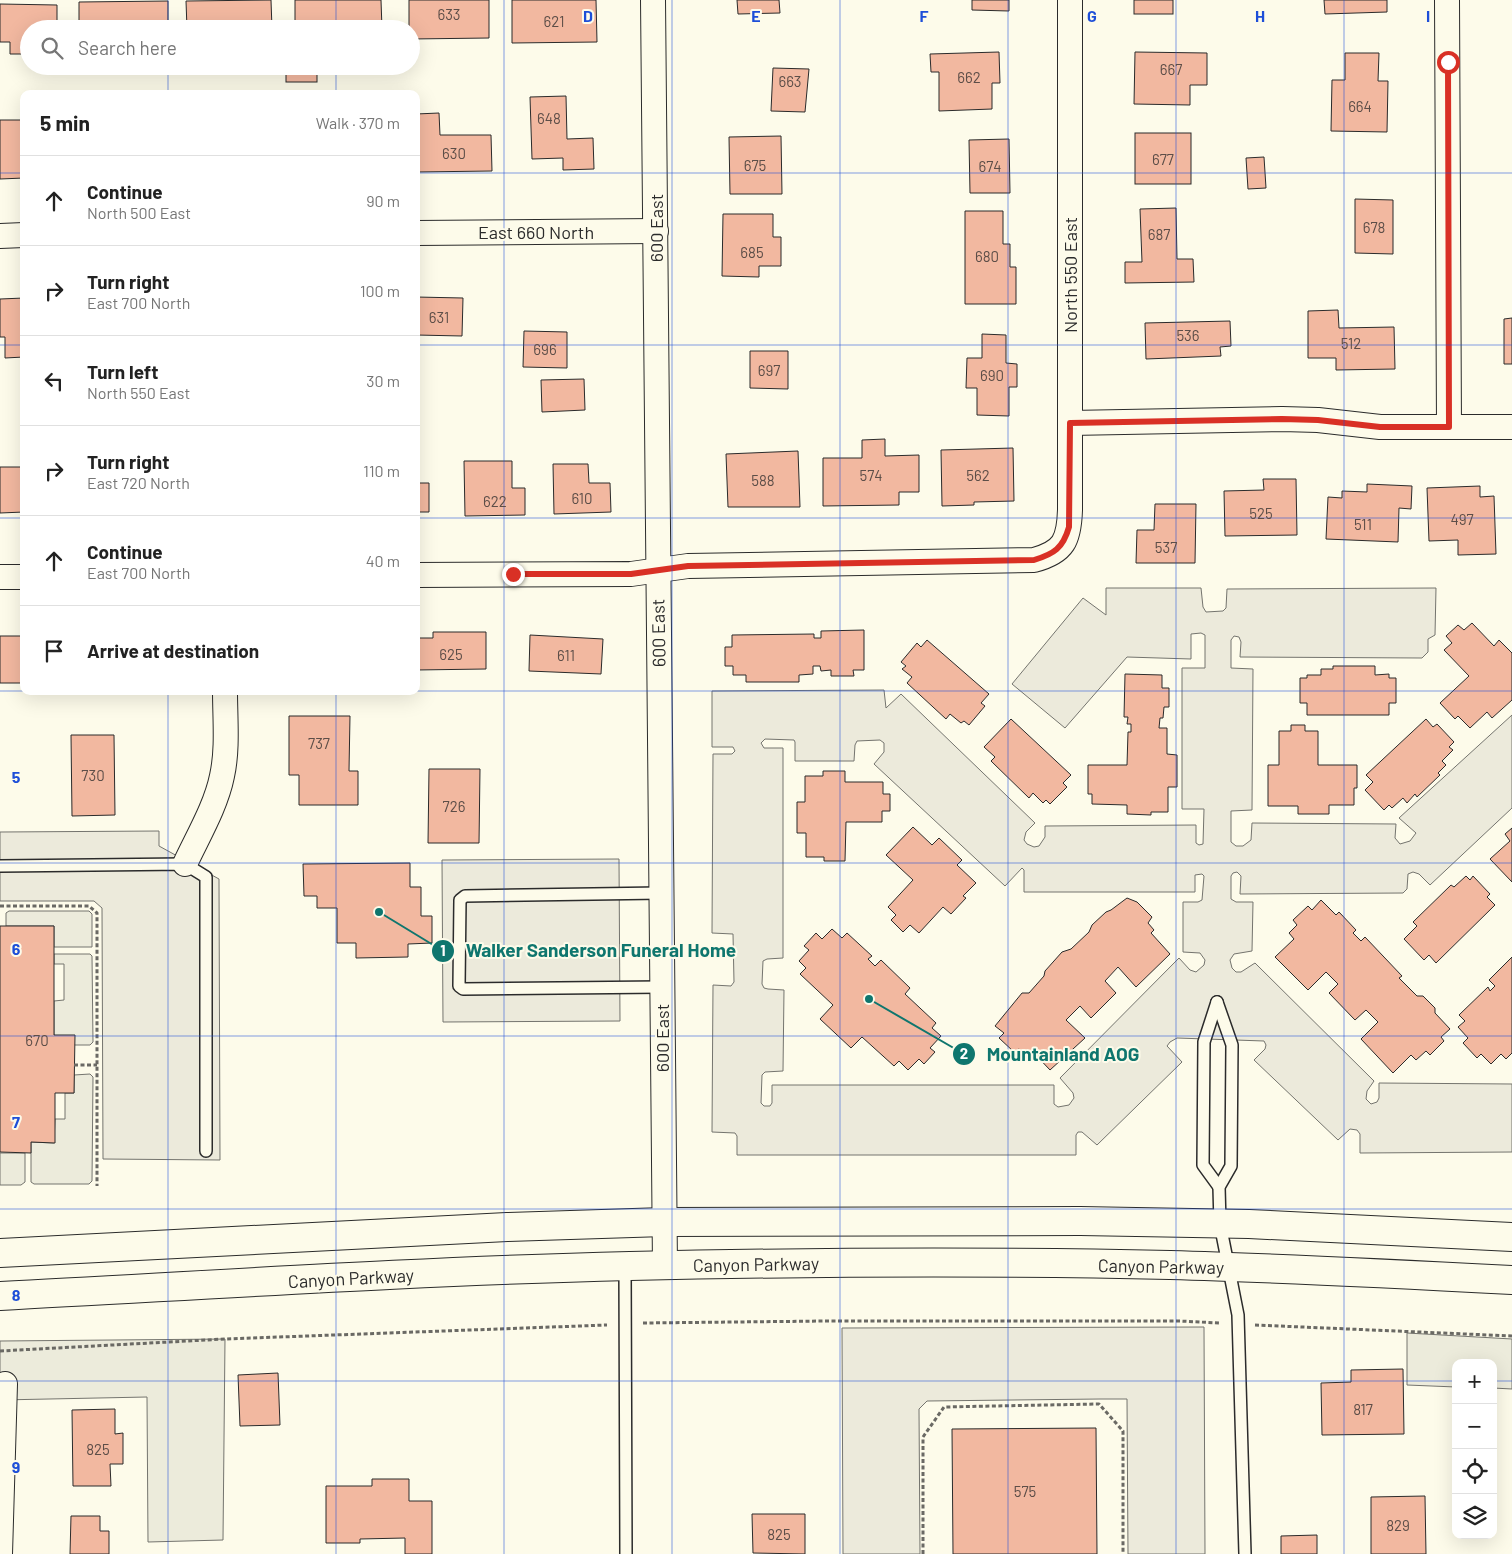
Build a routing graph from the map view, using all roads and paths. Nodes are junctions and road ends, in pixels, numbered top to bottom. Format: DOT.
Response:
graph roads {
  1 [pos="653,0"];
  2 [pos="1070,0"];
  3 [pos="1447,0"];
  4 [pos="656,231"];
  5 [pos="420,233"];
  6 [pos="20,235"];
  7 [pos="0,236"];
  8 [pos="1070,423"];
  9 [pos="1449,427"];
  10 [pos="1512,427"];
  11 [pos="657,570"];
  12 [pos="420,575"];
  13 [pos="0,577"];
  14 [pos="20,577"];
  15 [pos="225,695"];
  16 [pos="185,864"];
  17 [pos="0,866"];
  18 [pos="661,894"];
  19 [pos="0,906"];
  20 [pos="662,987"];
  21 [pos="74,1064"];
  22 [pos="98,1064"];
  23 [pos="206,1150"];
  24 [pos="97,1186"];
  25 [pos="1219,1187"];
  26 [pos="664,1222"];
  27 [pos="1220,1224"];
  28 [pos="1512,1237"];
  29 [pos="0,1253"];
  30 [pos="625,1266"];
  31 [pos="664,1266"];
  32 [pos="1229,1267"];
  33 [pos="1512,1280"];
  34 [pos="0,1296"];
  35 [pos="625,1324"];
  36 [pos="1238,1324"];
  37 [pos="1512,1336"];
  38 [pos="0,1351"];
  39 [pos="5,1384"];
  40 [pos="0,1554"];
  41 [pos="626,1554"];
  42 [pos="923,1554"];
  43 [pos="1123,1554"];
  44 [pos="1245,1554"];
  1 -- 4 [label="street, 600 East"];
  2 -- 8 [label="street, North 550 East"];
  3 -- 9 [label="street"];
  4 -- 5 [label="street, East 660 North"];
  4 -- 11 [label="street, 600 East"];
  6 -- 7 [label="street"];
  8 -- 9 [label="street"];
  8 -- 11 [label="street, North 550 East"];
  9 -- 10 [label="street"];
  11 -- 12 [label="street"];
  11 -- 18 [label="street, 600 East"];
  13 -- 14 [label="street"];
  15 -- 16 [label="street"];
  16 -- 17 [label="lane"];
  16 -- 23 [label="lane"];
  18 -- 20 [label="street, 600 East"];
  18 -- 20 [label="lane"];
  19 -- 22 [label="path"];
  20 -- 26 [label="street, 600 East"];
  21 -- 22 [label="path"];
  22 -- 24 [label="path"];
  25 -- 25 [label="lane"];
  25 -- 27 [label="lane"];
  26 -- 27 [label="highway"];
  26 -- 29 [label="highway"];
  26 -- 31 [label="street, 600 East"];
  27 -- 28 [label="highway"];
  27 -- 32 [label="lane"];
  30 -- 31 [label="highway, Canyon Parkway"];
  30 -- 34 [label="highway, Canyon Parkway"];
  30 -- 35 [label="lane"];
  31 -- 32 [label="highway, Canyon Parkway"];
  32 -- 33 [label="highway, Canyon Parkway"];
  32 -- 36 [label="lane"];
  35 -- 36 [label="path"];
  35 -- 38 [label="path"];
  35 -- 41 [label="lane"];
  36 -- 37 [label="path"];
  36 -- 44 [label="lane"];
  39 -- 40 [label="street"];
  42 -- 43 [label="path"];
}
